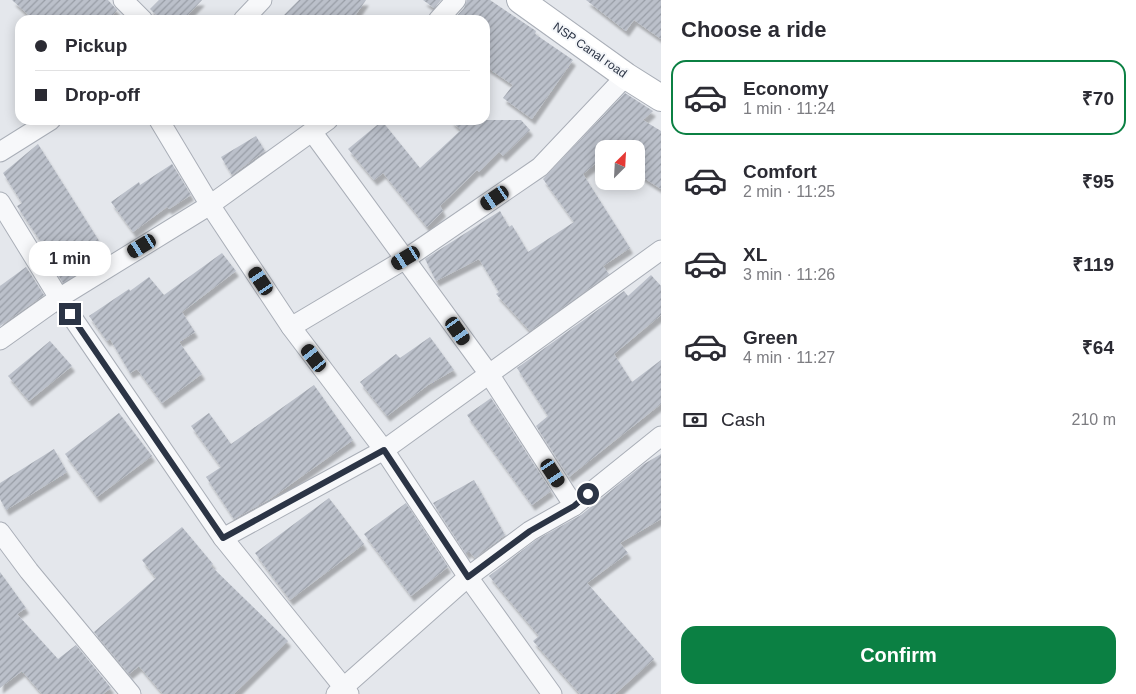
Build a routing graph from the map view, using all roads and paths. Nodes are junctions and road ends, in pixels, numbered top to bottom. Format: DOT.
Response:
graph roads {
  1 [pos="123,0"];
  2 [pos="262,0"];
  3 [pos="456,0"];
  4 [pos="520,0"];
  5 [pos="138,15"];
  6 [pos="248,15"];
  7 [pos="442,15"];
  8 [pos="626,76"];
  9 [pos="661,98"];
  10 [pos="43,125"];
  11 [pos="162,125"];
  12 [pos="322,125"];
  13 [pos="313,133"];
  14 [pos="0,152"];
  15 [pos="0,202"];
  16 [pos="210,205"];
  17 [pos="661,250"];
  18 [pos="406,258"];
  19 [pos="59,298"];
  20 [pos="291,327"];
  21 [pos="0,340"];
  22 [pos="489,374"];
  23 [pos="661,436"];
  24 [pos="384,450"];
  25 [pos="574,506"];
  26 [pos="0,532"];
  27 [pos="223,538"];
  28 [pos="468,577"];
  29 [pos="342,691"];
  30 [pos="131,694"];
  31 [pos="552,694"];
  1 -- 5 [label="street"];
  2 -- 6 [label="street"];
  3 -- 7 [label="street"];
  4 -- 8 [label="street, NSP Canal road"];
  8 -- 9 [label="street, NSP Canal road"];
  8 -- 18 [label="street"];
  10 -- 14 [label="street"];
  11 -- 16 [label="street"];
  12 -- 13 [label="street"];
  13 -- 16 [label="street"];
  13 -- 18 [label="street"];
  15 -- 19 [label="street"];
  16 -- 19 [label="street"];
  16 -- 20 [label="street"];
  17 -- 22 [label="street"];
  18 -- 20 [label="street"];
  18 -- 22 [label="street"];
  19 -- 21 [label="street"];
  19 -- 27 [label="street"];
  20 -- 24 [label="street"];
  22 -- 24 [label="street"];
  22 -- 25 [label="street"];
  23 -- 25 [label="street"];
  24 -- 27 [label="street"];
  24 -- 28 [label="street"];
  25 -- 28 [label="street"];
  26 -- 30 [label="street"];
  27 -- 29 [label="street"];
  28 -- 29 [label="street"];
  28 -- 31 [label="street"];
}
